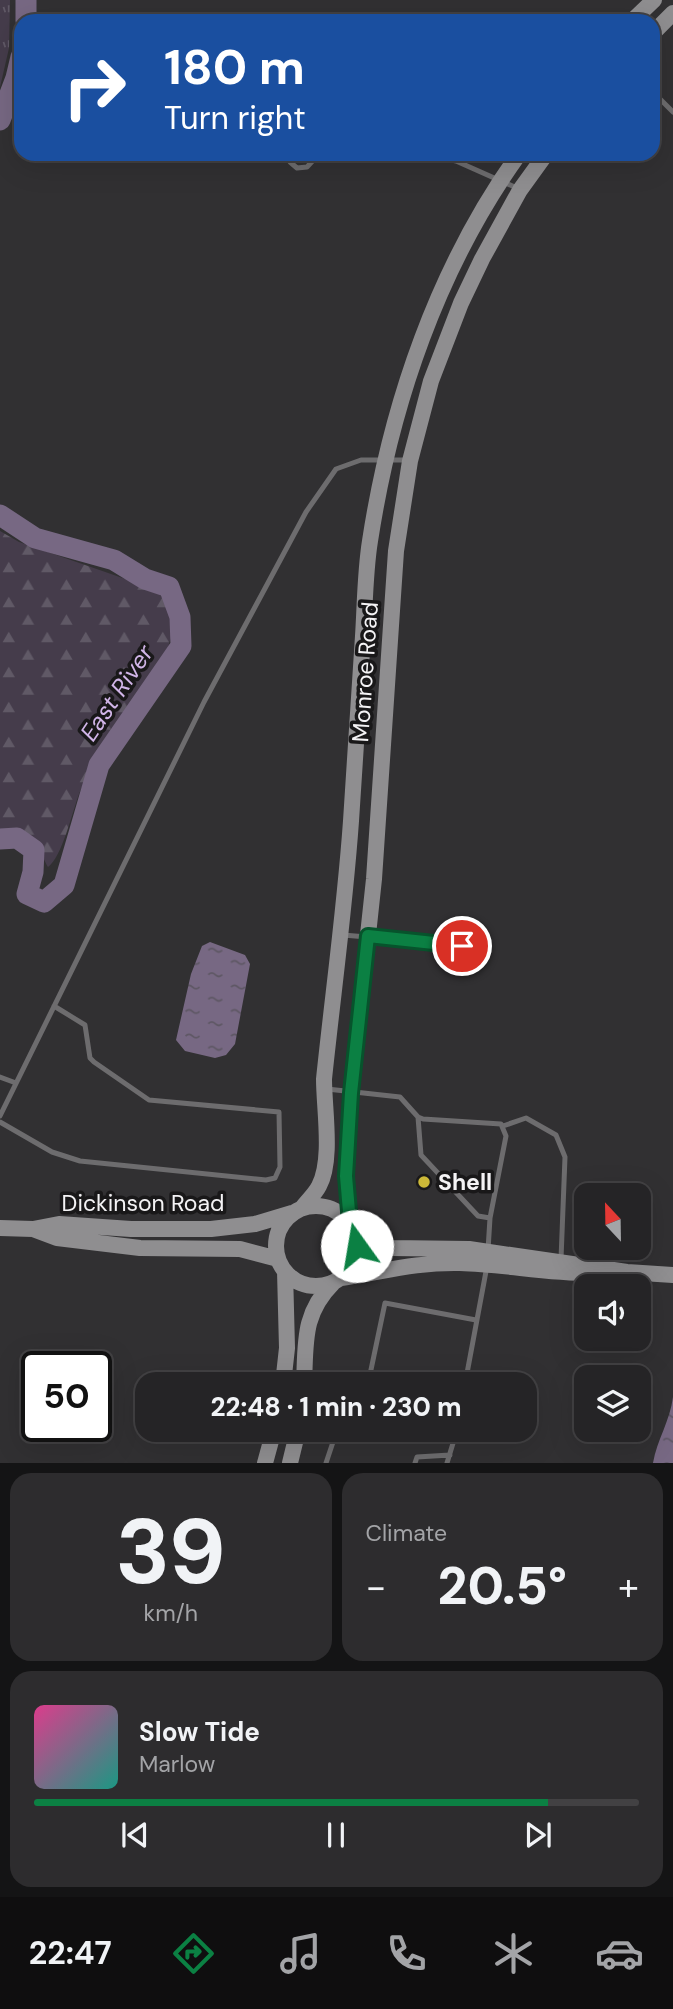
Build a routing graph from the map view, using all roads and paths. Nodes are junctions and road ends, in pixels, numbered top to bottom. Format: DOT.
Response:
graph roads {
  1 [pos="654,0"];
  2 [pos="673,13"];
  3 [pos="639,14"];
  4 [pos="660,26"];
  5 [pos="660,99"];
  6 [pos="673,112"];
  7 [pos="290,161"];
  8 [pos="313,161"];
  9 [pos="456,161"];
  10 [pos="514,161"];
  11 [pos="541,161"];
  12 [pos="500,180"];
  13 [pos="520,190"];
  14 [pos="386,459"];
  15 [pos="410,461"];
  16 [pos="340,935"];
  17 [pos="368,936"];
  18 [pos="486,947"];
  19 [pos="54,1006"];
  20 [pos="0,1077"];
  21 [pos="16,1083"];
  22 [pos="324,1089"];
  23 [pos="351,1093"];
  24 [pos="0,1116"];
  25 [pos="418,1117"];
  26 [pos="0,1122"];
  27 [pos="503,1126"];
  28 [pos="297,1210"];
  29 [pos="490,1218"];
  30 [pos="0,1228"];
  31 [pos="353,1228"];
  32 [pos="33,1229"];
  33 [pos="488,1257"];
  34 [pos="281,1265"];
  35 [pos="561,1266"];
  36 [pos="673,1275"];
  37 [pos="337,1280"];
  38 [pos="476,1320"];
  39 [pos="284,1372"];
  40 [pos="305,1372"];
  41 [pos="371,1372"];
  42 [pos="467,1372"];
  43 [pos="271,1442"];
  44 [pos="296,1442"];
  45 [pos="333,1442"];
  46 [pos="454,1442"];
  47 [pos="450,1455"];
  48 [pos="265,1463"];
  49 [pos="290,1463"];
  50 [pos="326,1463"];
  51 [pos="415,1463"];
  52 [pos="447,1463"];
  1 -- 3 [label="main road"];
  2 -- 4 [label="main road"];
  5 -- 6 [label="lane"];
  7 -- 8 [label="lane"];
  9 -- 12 [label="lane"];
  10 -- 12 [label="main road, Monroe Road"];
  11 -- 13 [label="main road, Monroe Road"];
  12 -- 13 [label="lane"];
  12 -- 14 [label="main road, Monroe Road"];
  13 -- 15 [label="main road, Monroe Road"];
  14 -- 15 [label="lane"];
  14 -- 16 [label="main road, Monroe Road"];
  14 -- 19 [label="lane"];
  15 -- 17 [label="main road, Monroe Road"];
  16 -- 17 [label="lane"];
  16 -- 22 [label="main road, Monroe Road"];
  17 -- 18 [label="lane"];
  17 -- 23 [label="main road, Monroe Road"];
  19 -- 21 [label="lane"];
  19 -- 26 [label="lane"];
  20 -- 21 [label="lane"];
  21 -- 24 [label="lane"];
  22 -- 23 [label="lane"];
  22 -- 28 [label="main road, Monroe Road"];
  23 -- 25 [label="lane"];
  23 -- 31 [label="main road, Monroe Road"];
  25 -- 27 [label="lane"];
  25 -- 29 [label="lane"];
  27 -- 29 [label="lane"];
  27 -- 35 [label="lane"];
  28 -- 31 [label="main road"];
  28 -- 32 [label="main road, Dickinson Road"];
  28 -- 34 [label="main road"];
  29 -- 33 [label="lane"];
  30 -- 32 [label="main road, Dickinson Road"];
  31 -- 33 [label="main road"];
  31 -- 37 [label="main road"];
  32 -- 34 [label="main road, Dickinson Road"];
  33 -- 35 [label="main road"];
  33 -- 37 [label="main road"];
  33 -- 38 [label="lane"];
  34 -- 37 [label="main road"];
  34 -- 39 [label="main road"];
  35 -- 36 [label="main road"];
  37 -- 40 [label="main road"];
  38 -- 41 [label="lane"];
  38 -- 42 [label="lane"];
  43 -- 48 [label="main road"];
  44 -- 49 [label="main road"];
  45 -- 50 [label="lane"];
  46 -- 47 [label="lane"];
  47 -- 51 [label="lane"];
  47 -- 52 [label="lane"];
}
